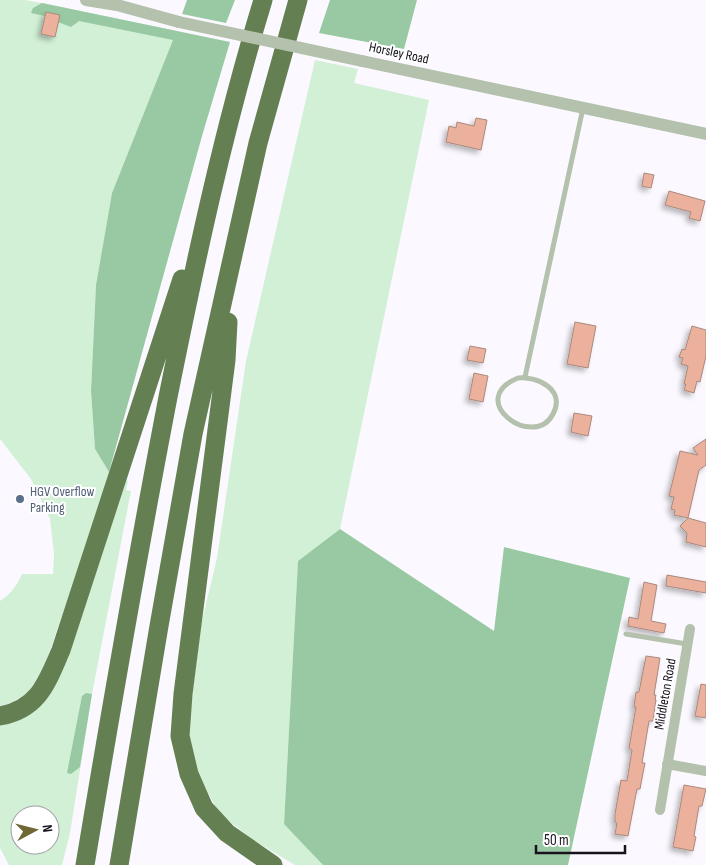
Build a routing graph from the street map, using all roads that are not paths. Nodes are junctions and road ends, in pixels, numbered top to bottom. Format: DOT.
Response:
graph roads {
  1 [pos="86,0"];
  2 [pos="263,0"];
  3 [pos="298,0"];
  4 [pos="583,107"];
  5 [pos="706,134"];
  6 [pos="213,183"];
  7 [pos="230,273"];
  8 [pos="525,377"];
  9 [pos="690,629"];
  10 [pos="626,634"];
  11 [pos="688,644"];
  12 [pos="0,716"];
  13 [pos="667,764"];
  14 [pos="706,771"];
  15 [pos="660,810"];
  16 [pos="85,865"];
  17 [pos="119,865"];
  18 [pos="273,865"];
  1 -- 4 [label="street, Horsley Road, bridge"];
  2 -- 6 [label="highway"];
  3 -- 7 [label="highway"];
  4 -- 5 [label="street, Horsley Road"];
  4 -- 8 [label="lane"];
  6 -- 12 [label="highway"];
  6 -- 16 [label="highway"];
  7 -- 17 [label="highway"];
  7 -- 18 [label="highway"];
  8 -- 8 [label="lane"];
  9 -- 11 [label="street, Middleton Road"];
  10 -- 11 [label="lane"];
  11 -- 13 [label="street, Middleton Road"];
  13 -- 14 [label="street"];
  13 -- 15 [label="street, Middleton Road"];
}
